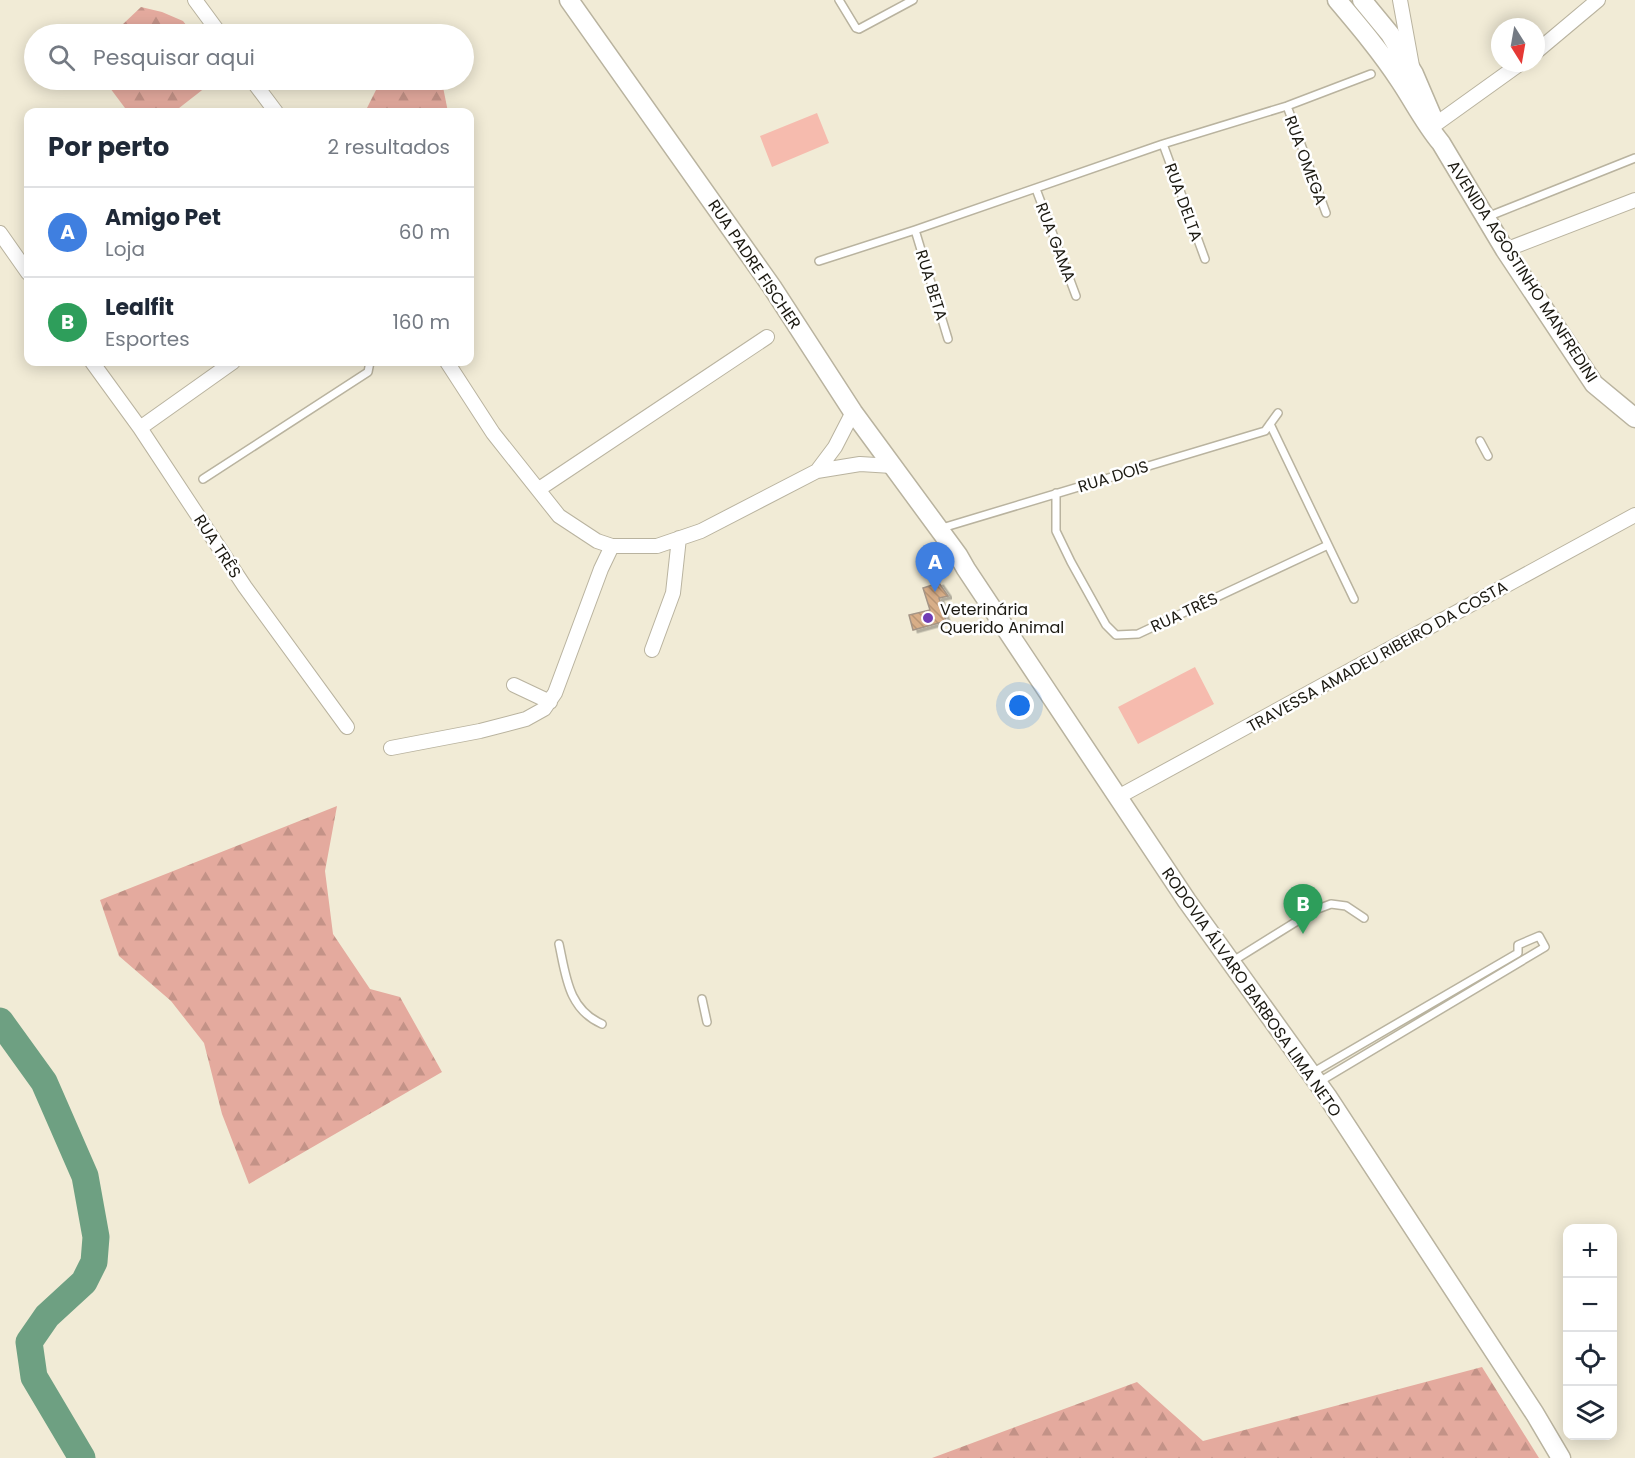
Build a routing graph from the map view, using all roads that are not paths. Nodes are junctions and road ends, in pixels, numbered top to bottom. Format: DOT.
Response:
graph roads {
  1 [pos="195,0"];
  2 [pos="569,0"];
  3 [pos="839,0"];
  4 [pos="913,0"];
  5 [pos="1337,0"];
  6 [pos="1362,0"];
  7 [pos="1400,0"];
  8 [pos="1598,0"];
  9 [pos="213,24"];
  10 [pos="1545,44"];
  11 [pos="1508,72"];
  12 [pos="1371,74"];
  13 [pos="1414,74"];
  14 [pos="260,90"];
  15 [pos="1287,106"];
  16 [pos="273,108"];
  17 [pos="1432,126"];
  18 [pos="1163,144"];
  19 [pos="1635,158"];
  20 [pos="1036,189"];
  21 [pos="1635,201"];
  22 [pos="1326,213"];
  23 [pos="1486,218"];
  24 [pos="915,230"];
  25 [pos="0,233"];
  26 [pos="1505,250"];
  27 [pos="1205,259"];
  28 [pos="819,261"];
  29 [pos="24,267"];
  30 [pos="1076,296"];
  31 [pos="767,337"];
  32 [pos="948,339"];
  33 [pos="95,366"];
  34 [pos="227,366"];
  35 [pos="369,366"];
  36 [pos="450,366"];
  37 [pos="853,412"];
  38 [pos="1278,413"];
  39 [pos="1635,417"];
  40 [pos="1270,424"];
  41 [pos="140,428"];
  42 [pos="1480,441"];
  43 [pos="1488,456"];
  44 [pos="892,466"];
  45 [pos="817,471"];
  46 [pos="203,478"];
  47 [pos="538,489"];
  48 [pos="1056,493"];
  49 [pos="1635,516"];
  50 [pos="939,529"];
  51 [pos="679,538"];
  52 [pos="1328,545"];
  53 [pos="612,546"];
  54 [pos="1354,599"];
  55 [pos="652,650"];
  56 [pos="513,685"];
  57 [pos="550,702"];
  58 [pos="347,728"];
  59 [pos="392,748"];
  60 [pos="1118,796"];
  61 [pos="1364,918"];
  62 [pos="559,944"];
  63 [pos="1231,962"];
  64 [pos="702,999"];
  65 [pos="707,1023"];
  66 [pos="602,1024"];
  67 [pos="1314,1078"];
  68 [pos="1561,1458"];
  1 -- 9 [label="street"];
  2 -- 37 [label="main road, RUA PADRE FISCHER"];
  3 -- 4 [label="lane"];
  5 -- 17 [label="main road"];
  6 -- 13 [label="main road"];
  7 -- 13 [label="street"];
  8 -- 10 [label="street"];
  11 -- 17 [label="street"];
  12 -- 15 [label="lane"];
  13 -- 17 [label="main road"];
  14 -- 16 [label="street"];
  15 -- 18 [label="lane"];
  15 -- 22 [label="lane, RUA OMEGA"];
  17 -- 23 [label="main road, AVENIDA AGOSTINHO MANFREDINI"];
  18 -- 20 [label="lane"];
  18 -- 27 [label="lane, RUA DELTA"];
  19 -- 23 [label="lane"];
  20 -- 24 [label="lane"];
  20 -- 30 [label="lane, RUA GAMA"];
  21 -- 26 [label="street"];
  23 -- 26 [label="main road, AVENIDA AGOSTINHO MANFREDINI"];
  24 -- 28 [label="lane"];
  24 -- 32 [label="lane, RUA BETA"];
  25 -- 29 [label="street"];
  26 -- 39 [label="main road, AVENIDA AGOSTINHO MANFREDINI"];
  31 -- 47 [label="street"];
  33 -- 41 [label="street, RUA TRÊS"];
  34 -- 41 [label="street"];
  35 -- 46 [label="lane"];
  36 -- 47 [label="street"];
  37 -- 44 [label="main road, RUA PADRE FISCHER"];
  37 -- 45 [label="street"];
  38 -- 40 [label="lane, RUA DOIS"];
  40 -- 48 [label="lane, RUA DOIS"];
  40 -- 52 [label="lane"];
  41 -- 58 [label="street, RUA TRÊS"];
  42 -- 43 [label="lane"];
  44 -- 45 [label="street"];
  44 -- 50 [label="main road, RUA PADRE FISCHER"];
  45 -- 51 [label="street"];
  47 -- 53 [label="street"];
  48 -- 50 [label="lane, RUA DOIS"];
  48 -- 52 [label="lane, RUA TRÊS"];
  49 -- 60 [label="street, TRAVESSA AMADEU RIBEIRO DA COSTA"];
  50 -- 60 [label="main road, RODOVIA ÁLVARO BARBOSA LIMA NETO"];
  51 -- 53 [label="street"];
  51 -- 55 [label="street"];
  52 -- 54 [label="lane"];
  53 -- 57 [label="street"];
  56 -- 57 [label="street"];
  57 -- 59 [label="street"];
  60 -- 63 [label="main road, RODOVIA ÁLVARO BARBOSA LIMA NETO"];
  61 -- 63 [label="lane"];
  62 -- 66 [label="lane"];
  63 -- 67 [label="main road, RODOVIA ÁLVARO BARBOSA LIMA NETO"];
  64 -- 65 [label="lane"];
  67 -- 67 [label="lane"];
  67 -- 68 [label="main road, RODOVIA ÁLVARO BARBOSA LIMA NETO"];
}
